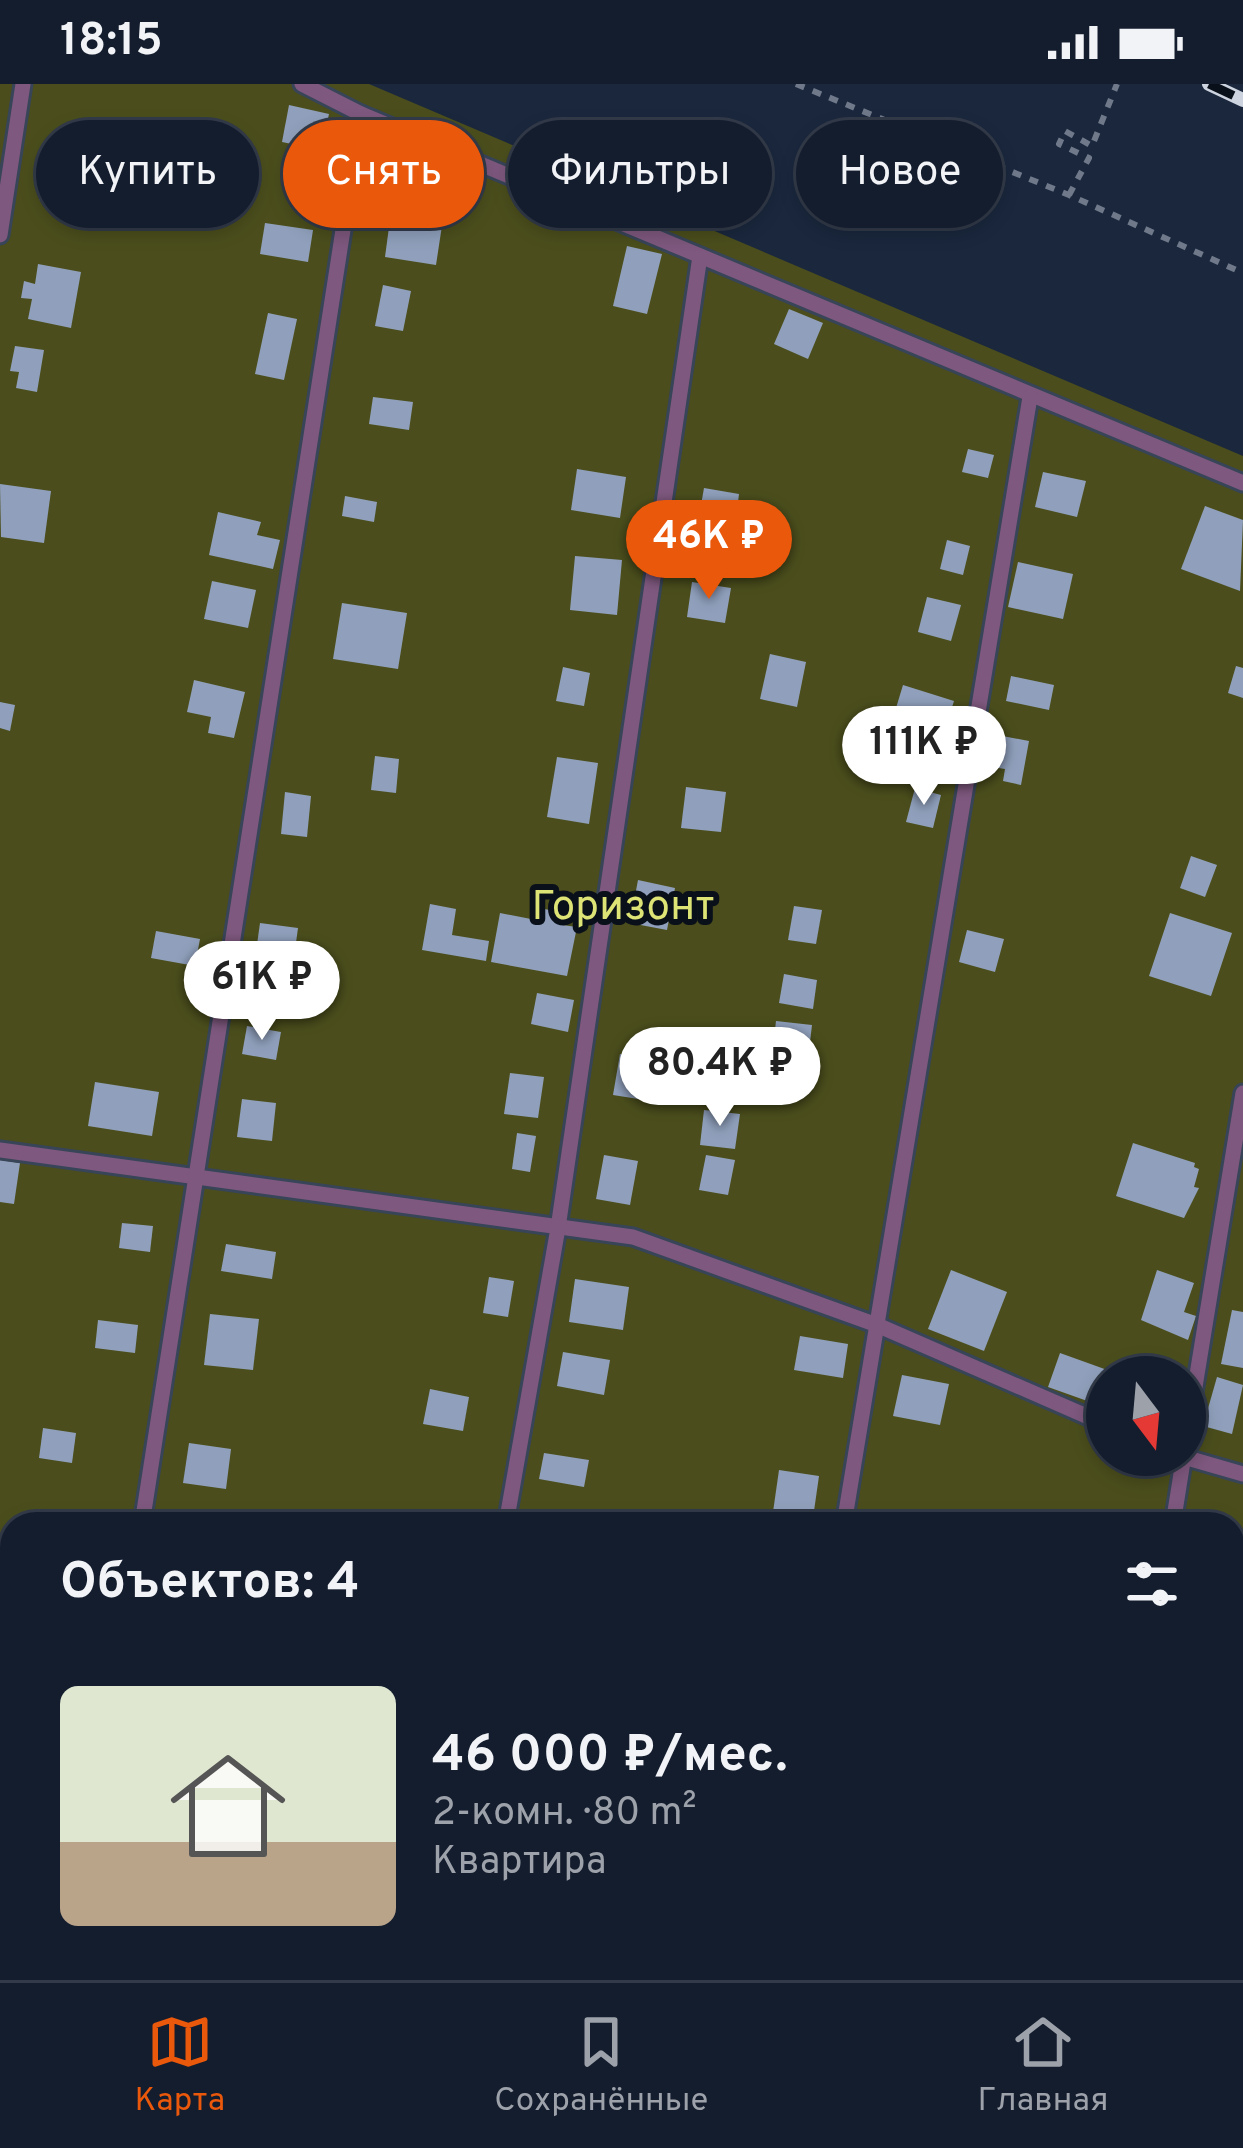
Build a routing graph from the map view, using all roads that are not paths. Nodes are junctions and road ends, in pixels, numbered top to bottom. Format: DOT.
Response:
graph roads {
  1 [pos="23,84"];
  2 [pos="302,84"];
  3 [pos="361,114"];
  4 [pos="0,235"];
  5 [pos="700,256"];
  6 [pos="1030,397"];
  7 [pos="1243,483"];
  8 [pos="1243,1093"];
  9 [pos="0,1150"];
  10 [pos="195,1180"];
  11 [pos="558,1228"];
  12 [pos="877,1325"];
  13 [pos="1199,1356"];
  14 [pos="1086,1416"];
  15 [pos="1206,1462"];
  16 [pos="1243,1474"];
  17 [pos="1179,1476"];
  18 [pos="144,1512"];
  19 [pos="508,1512"];
  20 [pos="846,1512"];
  21 [pos="1175,1512"];
  1 -- 4 [label="lane"];
  2 -- 3 [label="lane"];
  3 -- 5 [label="lane"];
  3 -- 10 [label="lane"];
  5 -- 6 [label="lane"];
  5 -- 11 [label="lane"];
  6 -- 7 [label="lane"];
  6 -- 12 [label="lane"];
  8 -- 13 [label="lane"];
  9 -- 10 [label="lane"];
  10 -- 11 [label="lane"];
  10 -- 18 [label="lane"];
  11 -- 12 [label="lane"];
  11 -- 19 [label="lane"];
  12 -- 14 [label="lane"];
  12 -- 20 [label="lane"];
  15 -- 16 [label="lane"];
  17 -- 21 [label="lane"];
}
